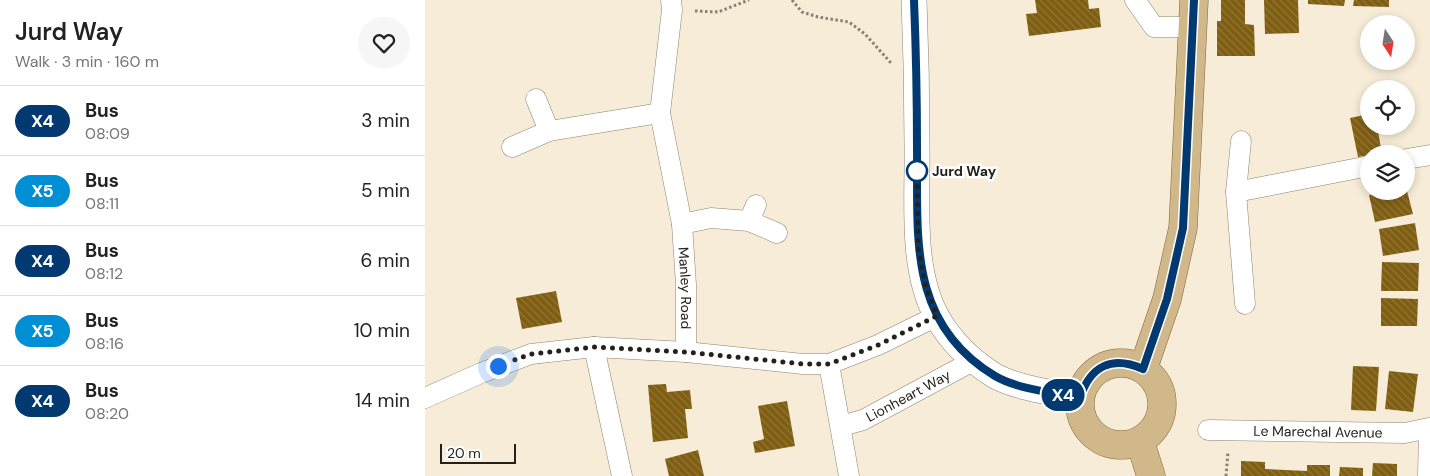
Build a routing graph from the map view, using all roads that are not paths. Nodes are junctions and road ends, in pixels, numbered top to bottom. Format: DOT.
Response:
graph roads {
  1 [pos="914,0"];
  2 [pos="1135,0"];
  3 [pos="1194,0"];
  4 [pos="672,5"];
  5 [pos="1193,27"];
  6 [pos="536,99"];
  7 [pos="660,113"];
  8 [pos="549,130"];
  9 [pos="1241,141"];
  10 [pos="512,147"];
  11 [pos="1430,154"];
  12 [pos="1415,157"];
  13 [pos="1360,168"];
  14 [pos="1236,192"];
  15 [pos="682,224"];
  16 [pos="777,233"];
  17 [pos="1245,304"];
  18 [pos="937,316"];
  19 [pos="594,347"];
  20 [pos="686,352"];
  21 [pos="973,361"];
  22 [pos="829,364"];
  23 [pos="1143,369"];
  24 [pos="425,398"];
  25 [pos="1080,398"];
  26 [pos="841,426"];
  27 [pos="1430,427"];
  28 [pos="1208,430"];
  29 [pos="1140,441"];
  30 [pos="622,476"];
  31 [pos="849,476"];
  32 [pos="1151,476"];
  33 [pos="1428,476"];
  1 -- 18 [label="street"];
  2 -- 5 [label="street"];
  3 -- 5 [label="main road"];
  4 -- 7 [label="street, Manley Road"];
  5 -- 23 [label="main road"];
  6 -- 8 [label="street"];
  7 -- 8 [label="street"];
  7 -- 15 [label="street, Manley Road"];
  8 -- 10 [label="street"];
  9 -- 14 [label="street"];
  11 -- 12 [label="street"];
  13 -- 14 [label="street"];
  14 -- 17 [label="street"];
  15 -- 16 [label="street"];
  15 -- 20 [label="street, Manley Road"];
  18 -- 21 [label="street"];
  18 -- 22 [label="street"];
  19 -- 20 [label="street"];
  19 -- 24 [label="street"];
  19 -- 30 [label="street"];
  20 -- 22 [label="street"];
  21 -- 25 [label="street"];
  21 -- 26 [label="street, Lionheart Way"];
  22 -- 26 [label="street"];
  23 -- 25 [label="main road"];
  23 -- 29 [label="main road"];
  25 -- 29 [label="main road"];
  26 -- 31 [label="street"];
  27 -- 28 [label="street, Le Marechal Avenue"];
  27 -- 33 [label="street, Le Marechal Avenue"];
  29 -- 32 [label="main road"];
}
